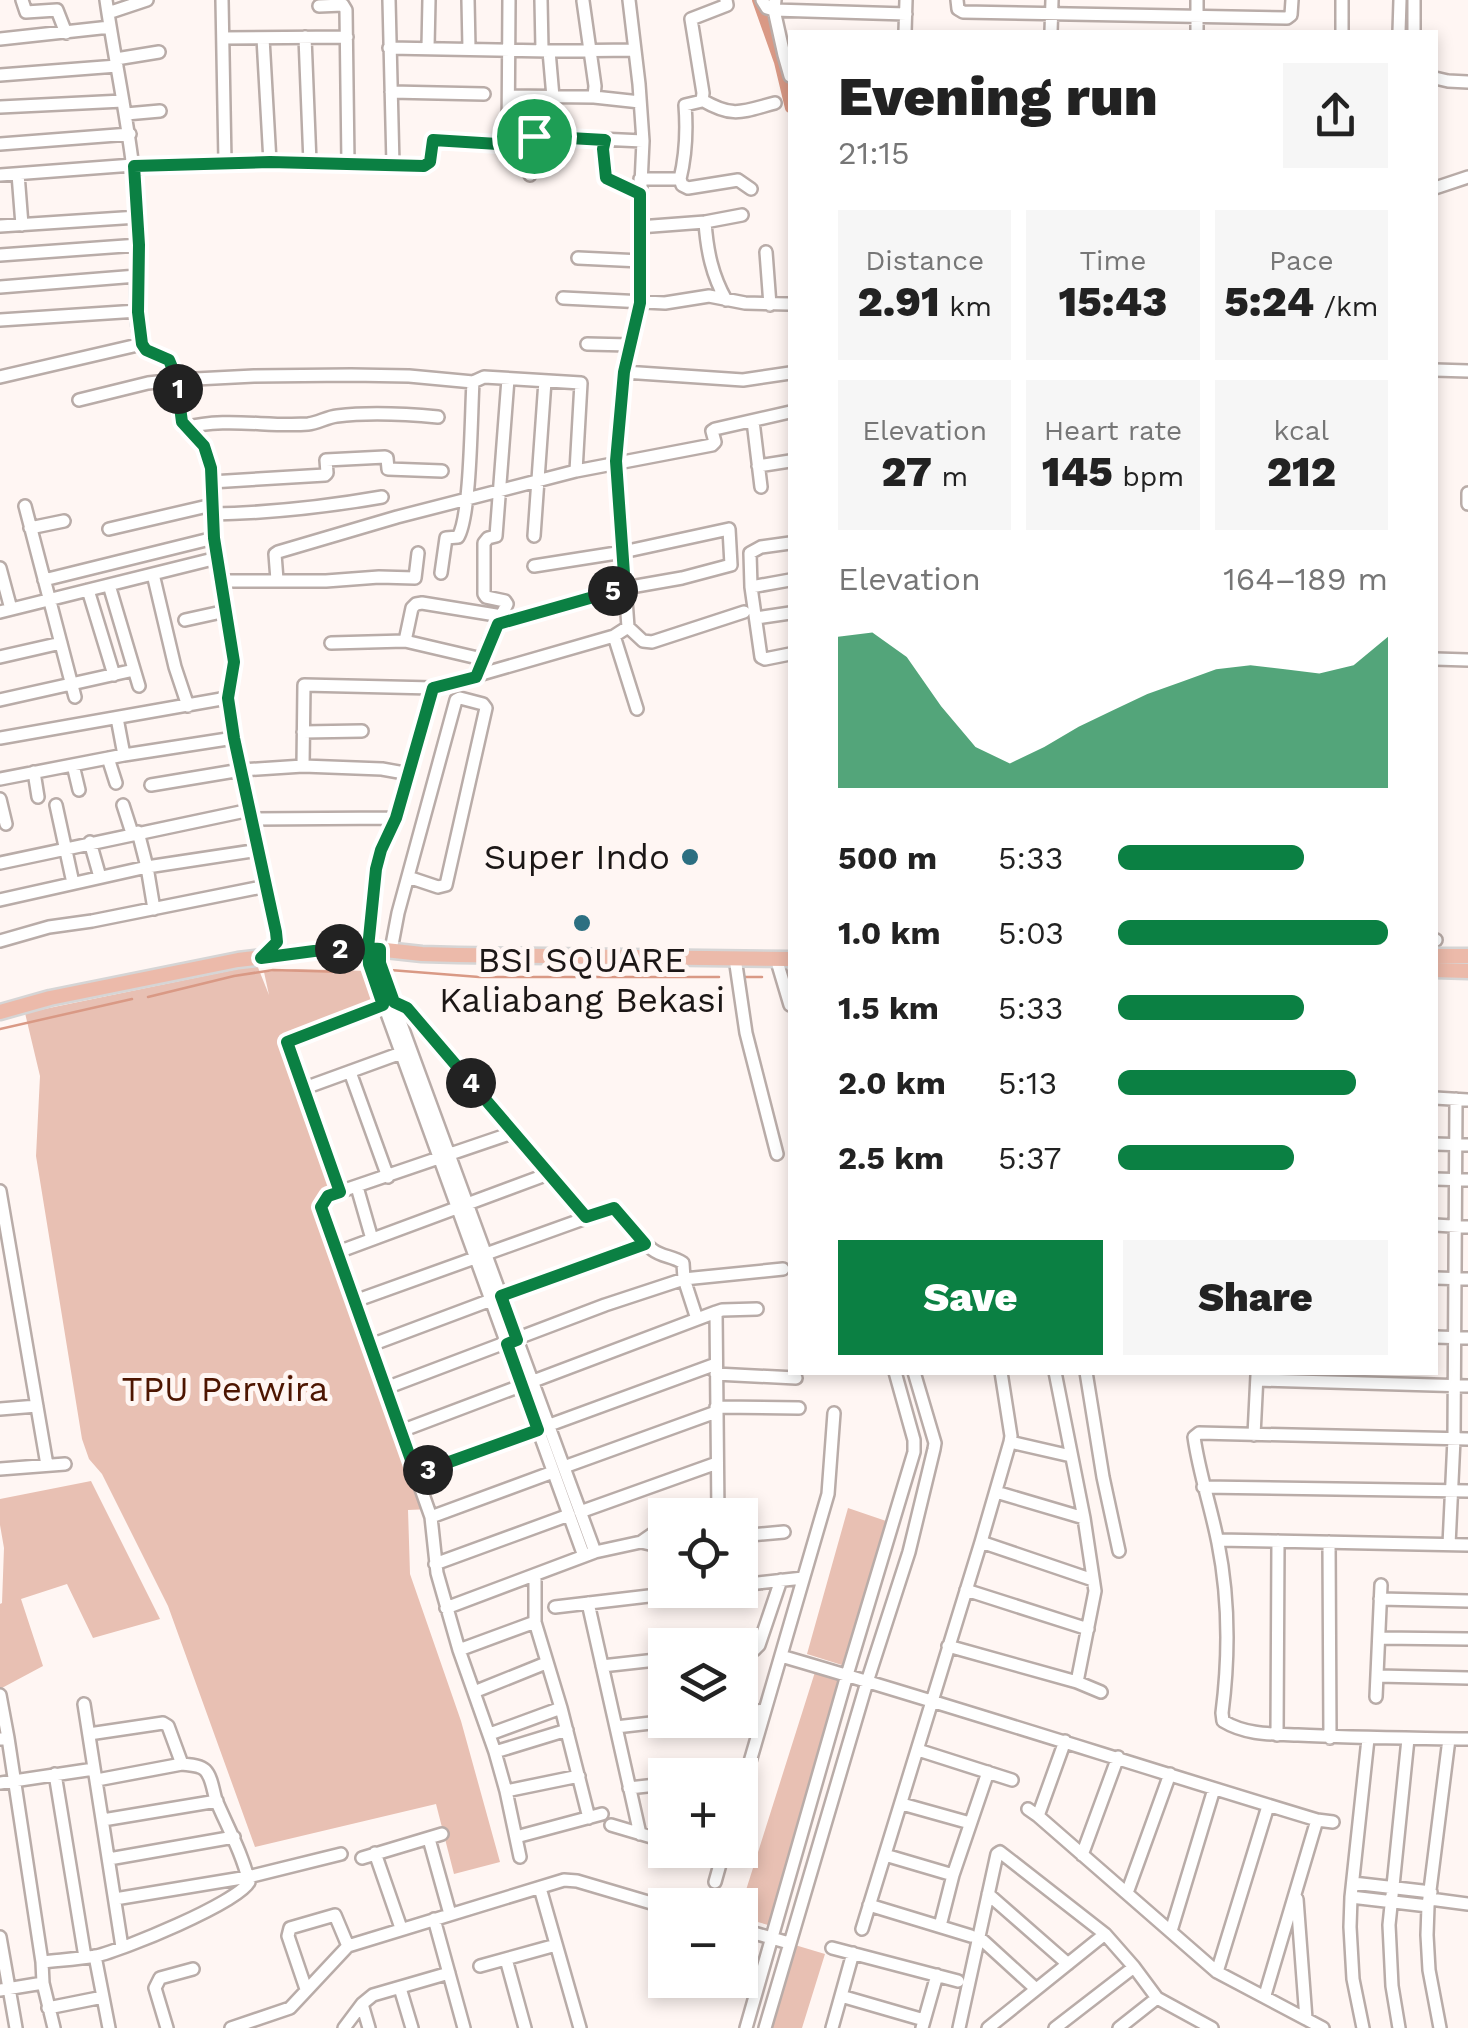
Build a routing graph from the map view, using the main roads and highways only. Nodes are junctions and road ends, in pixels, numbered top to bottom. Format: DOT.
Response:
graph roads {
  1 [pos="1438,956"];
  2 [pos="1468,956"];
  3 [pos="782,968"];
  4 [pos="1438,970"];
  5 [pos="1468,971"];
  6 [pos="0,1012"];
  1 -- 2 [label="main road"];
  3 -- 6 [label="main road"];
  4 -- 5 [label="main road"];
}
